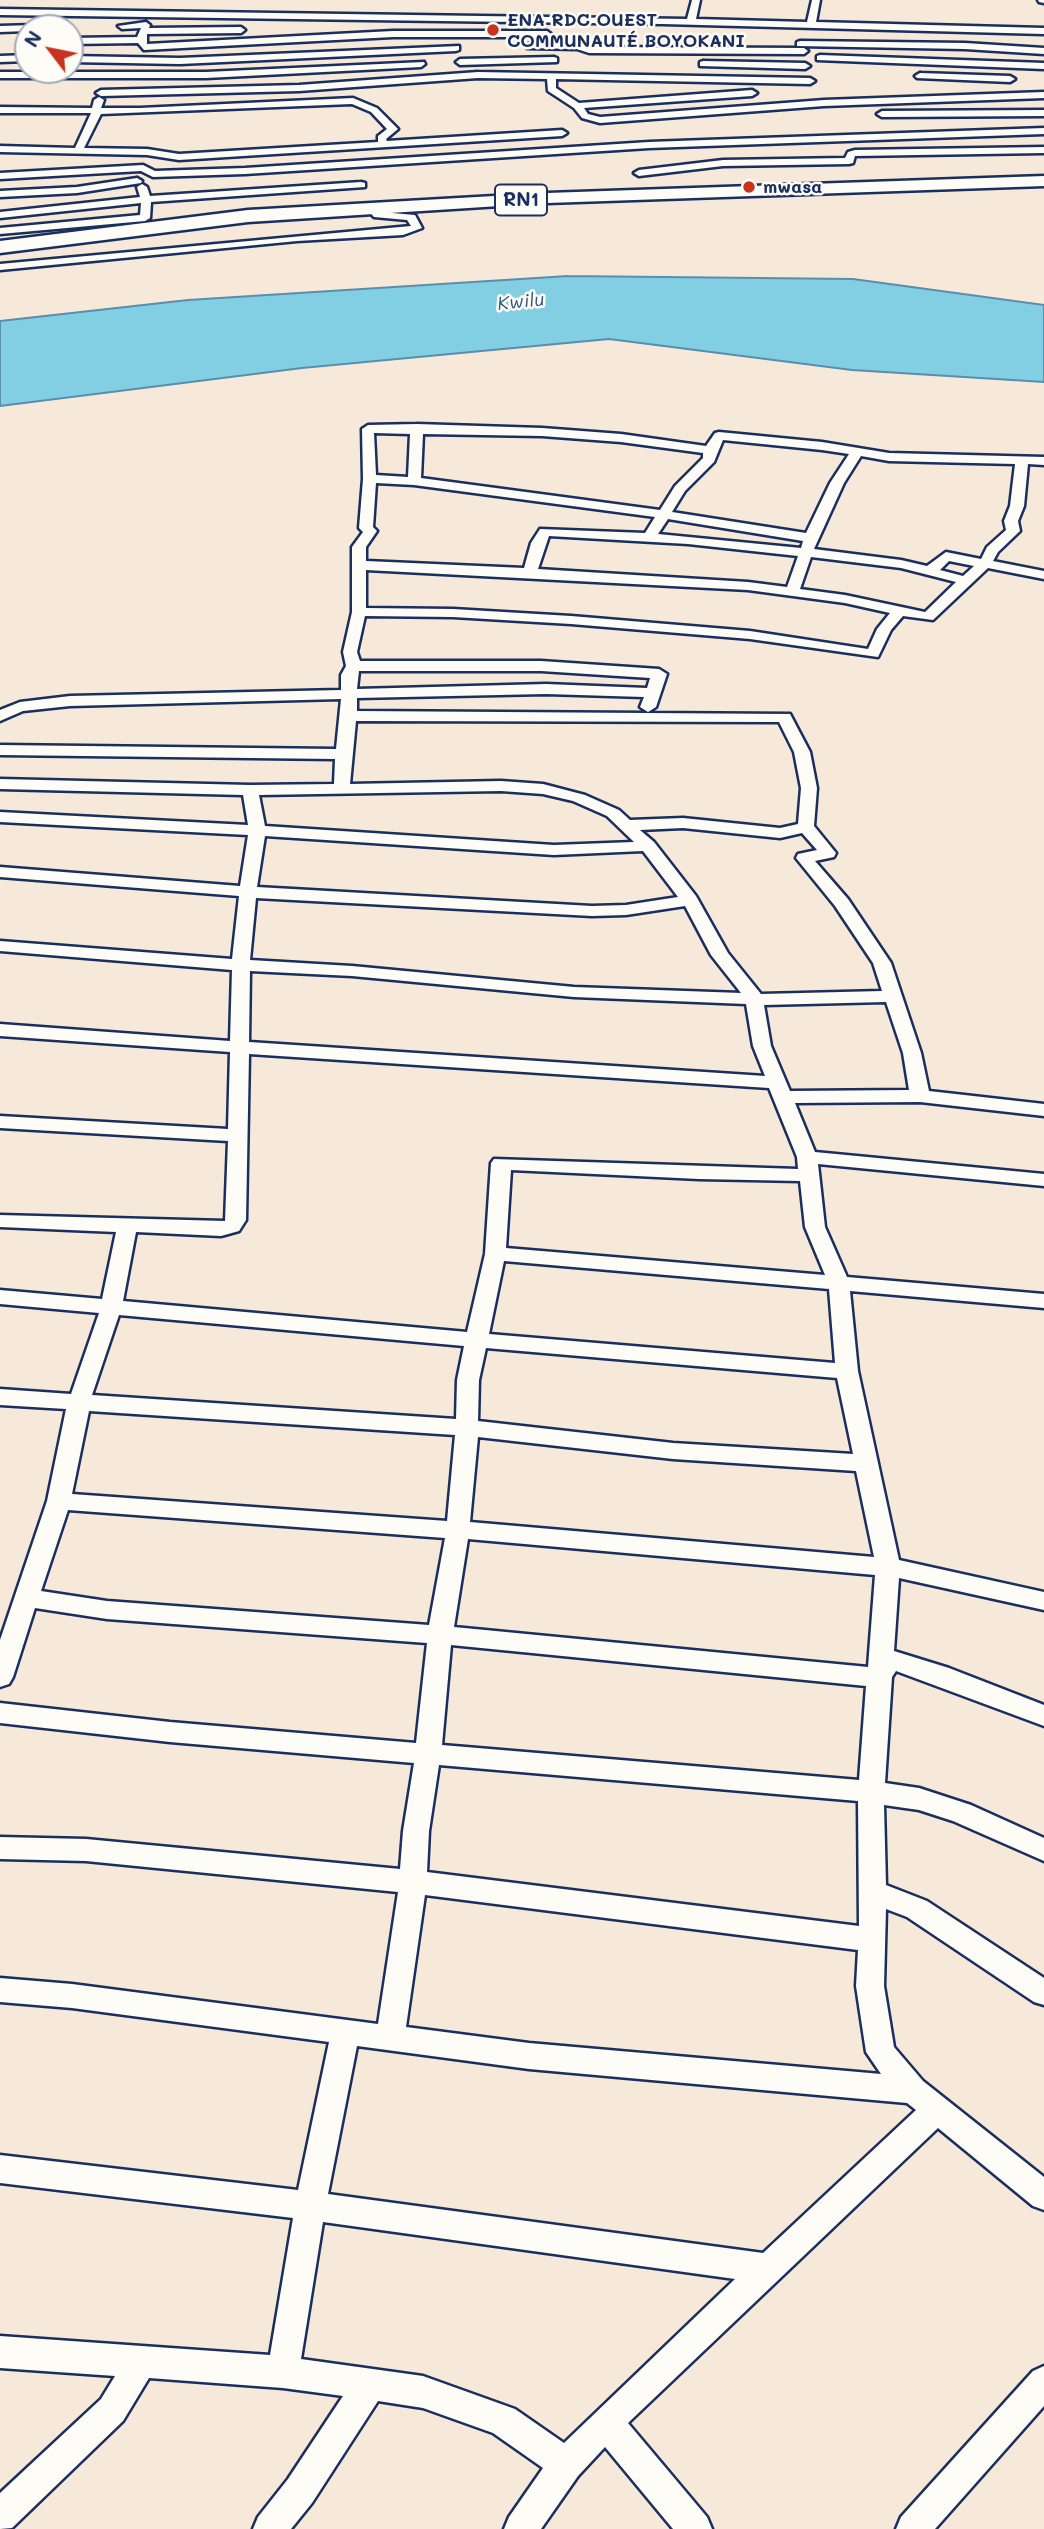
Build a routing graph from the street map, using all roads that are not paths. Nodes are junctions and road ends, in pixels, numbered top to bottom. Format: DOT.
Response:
graph roads {
  1 [pos="117,0"];
  2 [pos="803,0"];
  3 [pos="816,0"];
  4 [pos="691,7"];
  5 [pos="493,8"];
  6 [pos="568,8"];
  7 [pos="813,11"];
  8 [pos="824,11"];
  9 [pos="0,12"];
  10 [pos="717,12"];
  11 [pos="106,13"];
  12 [pos="801,13"];
  13 [pos="1044,17"];
  14 [pos="566,20"];
  15 [pos="343,22"];
  16 [pos="691,22"];
  17 [pos="703,22"];
  18 [pos="798,24"];
  19 [pos="811,24"];
  20 [pos="118,26"];
  21 [pos="318,27"];
  22 [pos="254,29"];
  23 [pos="1043,31"];
  24 [pos="555,34"];
  25 [pos="143,36"];
  26 [pos="365,36"];
  27 [pos="84,40"];
  28 [pos="701,43"];
  29 [pos="514,47"];
  30 [pos="470,48"];
  31 [pos="1043,54"];
  32 [pos="321,55"];
  33 [pos="84,59"];
  34 [pos="568,60"];
  35 [pos="455,62"];
  36 [pos="430,63"];
  37 [pos="703,64"];
  38 [pos="807,66"];
  39 [pos="1044,66"];
  40 [pos="333,70"];
  41 [pos="292,72"];
  42 [pos="821,72"];
  43 [pos="0,75"];
  44 [pos="107,76"];
  45 [pos="905,76"];
  46 [pos="552,77"];
  47 [pos="1016,79"];
  48 [pos="707,80"];
  49 [pos="299,88"];
  50 [pos="101,93"];
  51 [pos="1044,95"];
  52 [pos="824,103"];
  53 [pos="577,106"];
  54 [pos="0,110"];
  55 [pos="97,111"];
  56 [pos="1044,113"];
  57 [pos="877,114"];
  58 [pos="837,115"];
  59 [pos="1044,132"];
  60 [pos="562,134"];
  61 [pos="384,145"];
  62 [pos="358,147"];
  63 [pos="0,149"];
  64 [pos="1044,149"];
  65 [pos="78,151"];
  66 [pos="359,165"];
  67 [pos="143,169"];
  68 [pos="111,170"];
  69 [pos="639,173"];
  70 [pos="0,176"];
  71 [pos="139,181"];
  72 [pos="1044,181"];
  73 [pos="110,184"];
  74 [pos="361,185"];
  75 [pos="0,194"];
  76 [pos="146,201"];
  77 [pos="370,208"];
  78 [pos="0,215"];
  79 [pos="0,231"];
  80 [pos="0,247"];
  81 [pos="0,268"];
  82 [pos="417,428"];
  83 [pos="710,450"];
  84 [pos="858,452"];
  85 [pos="1022,461"];
  86 [pos="1044,461"];
  87 [pos="370,480"];
  88 [pos="414,481"];
  89 [pos="665,516"];
  90 [pos="649,538"];
  91 [pos="811,538"];
  92 [pos="807,553"];
  93 [pos="986,562"];
  94 [pos="358,565"];
  95 [pos="930,571"];
  96 [pos="530,572"];
  97 [pos="1044,575"];
  98 [pos="964,580"];
  99 [pos="792,592"];
  100 [pos="900,611"];
  101 [pos="359,612"];
  102 [pos="354,666"];
  103 [pos="436,666"];
  104 [pos="438,692"];
  105 [pos="653,693"];
  106 [pos="349,694"];
  107 [pos="440,715"];
  108 [pos="646,715"];
  109 [pos="0,716"];
  110 [pos="349,716"];
  111 [pos="0,750"];
  112 [pos="343,754"];
  113 [pos="0,784"];
  114 [pos="342,789"];
  115 [pos="250,790"];
  116 [pos="0,817"];
  117 [pos="627,825"];
  118 [pos="806,827"];
  119 [pos="257,830"];
  120 [pos="648,846"];
  121 [pos="0,872"];
  122 [pos="250,891"];
  123 [pos="690,900"];
  124 [pos="0,946"];
  125 [pos="242,965"];
  126 [pos="893,996"];
  127 [pos="754,997"];
  128 [pos="0,1030"];
  129 [pos="240,1046"];
  130 [pos="781,1090"];
  131 [pos="920,1096"];
  132 [pos="1044,1110"];
  133 [pos="0,1122"];
  134 [pos="239,1136"];
  135 [pos="808,1166"];
  136 [pos="1044,1180"];
  137 [pos="0,1221"];
  138 [pos="128,1226"];
  139 [pos="495,1254"];
  140 [pos="839,1283"];
  141 [pos="0,1297"];
  142 [pos="1044,1301"];
  143 [pos="111,1308"];
  144 [pos="478,1339"];
  145 [pos="847,1371"];
  146 [pos="0,1397"];
  147 [pos="79,1402"];
  148 [pos="467,1428"];
  149 [pos="864,1463"];
  150 [pos="59,1501"];
  151 [pos="458,1530"];
  152 [pos="888,1567"];
  153 [pos="28,1598"];
  154 [pos="1044,1601"];
  155 [pos="440,1635"];
  156 [pos="0,1677"];
  157 [pos="879,1678"];
  158 [pos="0,1713"];
  159 [pos="1044,1716"];
  160 [pos="428,1755"];
  161 [pos="871,1792"];
  162 [pos="0,1848"];
  163 [pos="1044,1850"];
  164 [pos="413,1882"];
  165 [pos="873,1892"];
  166 [pos="873,1940"];
  167 [pos="0,1990"];
  168 [pos="1044,1993"];
  169 [pos="345,2032"];
  170 [pos="390,2039"];
  171 [pos="914,2090"];
  172 [pos="938,2109"];
  173 [pos="0,2169"];
  174 [pos="1044,2196"];
  175 [pos="310,2206"];
  176 [pos="770,2269"];
  177 [pos="0,2352"];
  178 [pos="140,2364"];
  179 [pos="283,2372"];
  180 [pos="1044,2382"];
  181 [pos="371,2383"];
  182 [pos="606,2422"];
  183 [pos="566,2464"];
  184 [pos="0,2516"];
  185 [pos="270,2529"];
  186 [pos="521,2529"];
  187 [pos="695,2529"];
  188 [pos="914,2529"];
  1 -- 11 [label="street"];
  2 -- 3 [label="street"];
  3 -- 7 [label="street"];
  4 -- 10 [label="street"];
  4 -- 16 [label="street"];
  5 -- 15 [label="street"];
  6 -- 14 [label="street"];
  7 -- 8 [label="street"];
  7 -- 12 [label="street"];
  7 -- 19 [label="street"];
  9 -- 11 [label="street"];
  11 -- 15 [label="street"];
  13 -- 23 [label="street"];
  14 -- 15 [label="street"];
  14 -- 16 [label="street"];
  15 -- 21 [label="street"];
  15 -- 26 [label="street"];
  16 -- 17 [label="street"];
  17 -- 18 [label="street"];
  17 -- 28 [label="street"];
  18 -- 19 [label="street"];
  18 -- 38 [label="street"];
  19 -- 23 [label="street"];
  20 -- 25 [label="street"];
  22 -- 25 [label="street"];
  23 -- 31 [label="street"];
  24 -- 26 [label="street"];
  25 -- 26 [label="street"];
  25 -- 27 [label="street"];
  28 -- 29 [label="street"];
  28 -- 37 [label="street"];
  28 -- 38 [label="street"];
  30 -- 32 [label="street"];
  31 -- 38 [label="street"];
  32 -- 33 [label="street"];
  32 -- 40 [label="street"];
  34 -- 35 [label="street"];
  36 -- 40 [label="street"];
  37 -- 38 [label="street"];
  37 -- 48 [label="street"];
  38 -- 39 [label="street"];
  38 -- 42 [label="street"];
  38 -- 48 [label="street"];
  38 -- 52 [label="street"];
  38 -- 53 [label="street"];
  40 -- 41 [label="street"];
  41 -- 44 [label="street"];
  41 -- 49 [label="street"];
  43 -- 44 [label="street"];
  44 -- 50 [label="street"];
  45 -- 47 [label="street"];
  46 -- 48 [label="street"];
  46 -- 49 [label="street"];
  46 -- 53 [label="street"];
  49 -- 50 [label="street"];
  50 -- 55 [label="street"];
  51 -- 52 [label="street"];
  52 -- 53 [label="street"];
  52 -- 58 [label="street"];
  54 -- 55 [label="street"];
  55 -- 61 [label="street"];
  55 -- 65 [label="street"];
  56 -- 57 [label="street"];
  59 -- 66 [label="street"];
  60 -- 61 [label="street"];
  61 -- 62 [label="street"];
  62 -- 65 [label="street"];
  62 -- 66 [label="street"];
  63 -- 65 [label="street"];
  64 -- 69 [label="street"];
  66 -- 67 [label="street"];
  66 -- 74 [label="street"];
  67 -- 68 [label="street"];
  67 -- 71 [label="street"];
  68 -- 70 [label="street"];
  68 -- 73 [label="street"];
  71 -- 73 [label="street"];
  71 -- 76 [label="street"];
  72 -- 77 [label="highway, RN1"];
  73 -- 75 [label="street"];
  74 -- 76 [label="street"];
  74 -- 77 [label="street"];
  76 -- 78 [label="street"];
  76 -- 79 [label="street"];
  77 -- 80 [label="highway, RN1"];
  77 -- 81 [label="street"];
  82 -- 83 [label="street"];
  82 -- 87 [label="street"];
  82 -- 88 [label="street"];
  83 -- 84 [label="street"];
  83 -- 89 [label="street"];
  84 -- 85 [label="street"];
  84 -- 91 [label="street"];
  85 -- 86 [label="street"];
  85 -- 93 [label="street"];
  87 -- 88 [label="street"];
  87 -- 94 [label="street"];
  88 -- 89 [label="street"];
  89 -- 90 [label="street"];
  89 -- 91 [label="street"];
  90 -- 92 [label="street"];
  90 -- 96 [label="street"];
  91 -- 92 [label="street"];
  92 -- 95 [label="street"];
  92 -- 99 [label="street"];
  93 -- 95 [label="street"];
  93 -- 97 [label="street"];
  93 -- 98 [label="street"];
  94 -- 96 [label="street"];
  94 -- 101 [label="street"];
  95 -- 98 [label="street"];
  96 -- 99 [label="street"];
  98 -- 100 [label="street"];
  99 -- 100 [label="street"];
  100 -- 101 [label="street"];
  101 -- 102 [label="street"];
  102 -- 103 [label="street"];
  102 -- 106 [label="street"];
  103 -- 104 [label="street"];
  103 -- 105 [label="street"];
  104 -- 105 [label="street"];
  104 -- 106 [label="street"];
  104 -- 107 [label="street"];
  105 -- 108 [label="street"];
  106 -- 109 [label="street"];
  106 -- 110 [label="street"];
  107 -- 108 [label="street"];
  107 -- 110 [label="street"];
  108 -- 118 [label="street"];
  110 -- 112 [label="street"];
  111 -- 112 [label="street"];
  112 -- 114 [label="street"];
  113 -- 115 [label="street"];
  114 -- 115 [label="street"];
  114 -- 117 [label="street"];
  115 -- 119 [label="street"];
  116 -- 119 [label="street"];
  117 -- 118 [label="street"];
  117 -- 120 [label="street"];
  118 -- 126 [label="street"];
  119 -- 120 [label="street"];
  119 -- 122 [label="street"];
  120 -- 123 [label="street"];
  121 -- 122 [label="street"];
  122 -- 123 [label="street"];
  122 -- 125 [label="street"];
  123 -- 127 [label="street"];
  124 -- 125 [label="street"];
  125 -- 127 [label="street"];
  125 -- 129 [label="street"];
  126 -- 127 [label="street"];
  126 -- 131 [label="street"];
  127 -- 130 [label="street"];
  128 -- 129 [label="street"];
  129 -- 130 [label="street"];
  129 -- 134 [label="street"];
  130 -- 131 [label="street"];
  130 -- 135 [label="street"];
  131 -- 132 [label="street"];
  133 -- 134 [label="street"];
  134 -- 138 [label="street"];
  135 -- 136 [label="street"];
  135 -- 139 [label="street"];
  135 -- 140 [label="street"];
  137 -- 138 [label="street"];
  138 -- 143 [label="street"];
  139 -- 140 [label="street"];
  139 -- 144 [label="street"];
  140 -- 142 [label="street"];
  140 -- 145 [label="street"];
  141 -- 143 [label="street"];
  143 -- 144 [label="street"];
  143 -- 147 [label="street"];
  144 -- 145 [label="street"];
  144 -- 148 [label="street"];
  145 -- 149 [label="street"];
  146 -- 147 [label="street"];
  147 -- 148 [label="street"];
  147 -- 150 [label="street"];
  148 -- 149 [label="street"];
  148 -- 151 [label="street"];
  149 -- 152 [label="street"];
  150 -- 151 [label="street"];
  150 -- 153 [label="street"];
  151 -- 152 [label="street"];
  151 -- 155 [label="street"];
  152 -- 154 [label="street"];
  152 -- 157 [label="street"];
  153 -- 155 [label="street"];
  153 -- 156 [label="street"];
  155 -- 157 [label="street"];
  155 -- 160 [label="street"];
  157 -- 159 [label="street"];
  157 -- 161 [label="street"];
  158 -- 160 [label="street"];
  160 -- 161 [label="street"];
  160 -- 164 [label="street"];
  161 -- 163 [label="street"];
  161 -- 165 [label="street"];
  162 -- 164 [label="street"];
  164 -- 166 [label="street"];
  164 -- 170 [label="street"];
  165 -- 166 [label="street"];
  165 -- 168 [label="street"];
  166 -- 171 [label="street"];
  167 -- 169 [label="street"];
  169 -- 170 [label="street"];
  169 -- 175 [label="street"];
  170 -- 171 [label="street"];
  171 -- 172 [label="street"];
  172 -- 174 [label="street"];
  172 -- 176 [label="street"];
  173 -- 175 [label="street"];
  175 -- 176 [label="street"];
  175 -- 179 [label="street"];
  176 -- 182 [label="street"];
  177 -- 178 [label="street"];
  178 -- 179 [label="street"];
  178 -- 184 [label="street"];
  179 -- 181 [label="street"];
  180 -- 188 [label="street"];
  181 -- 183 [label="street"];
  181 -- 185 [label="street"];
  182 -- 183 [label="street"];
  182 -- 187 [label="street"];
  183 -- 186 [label="street"];
}
